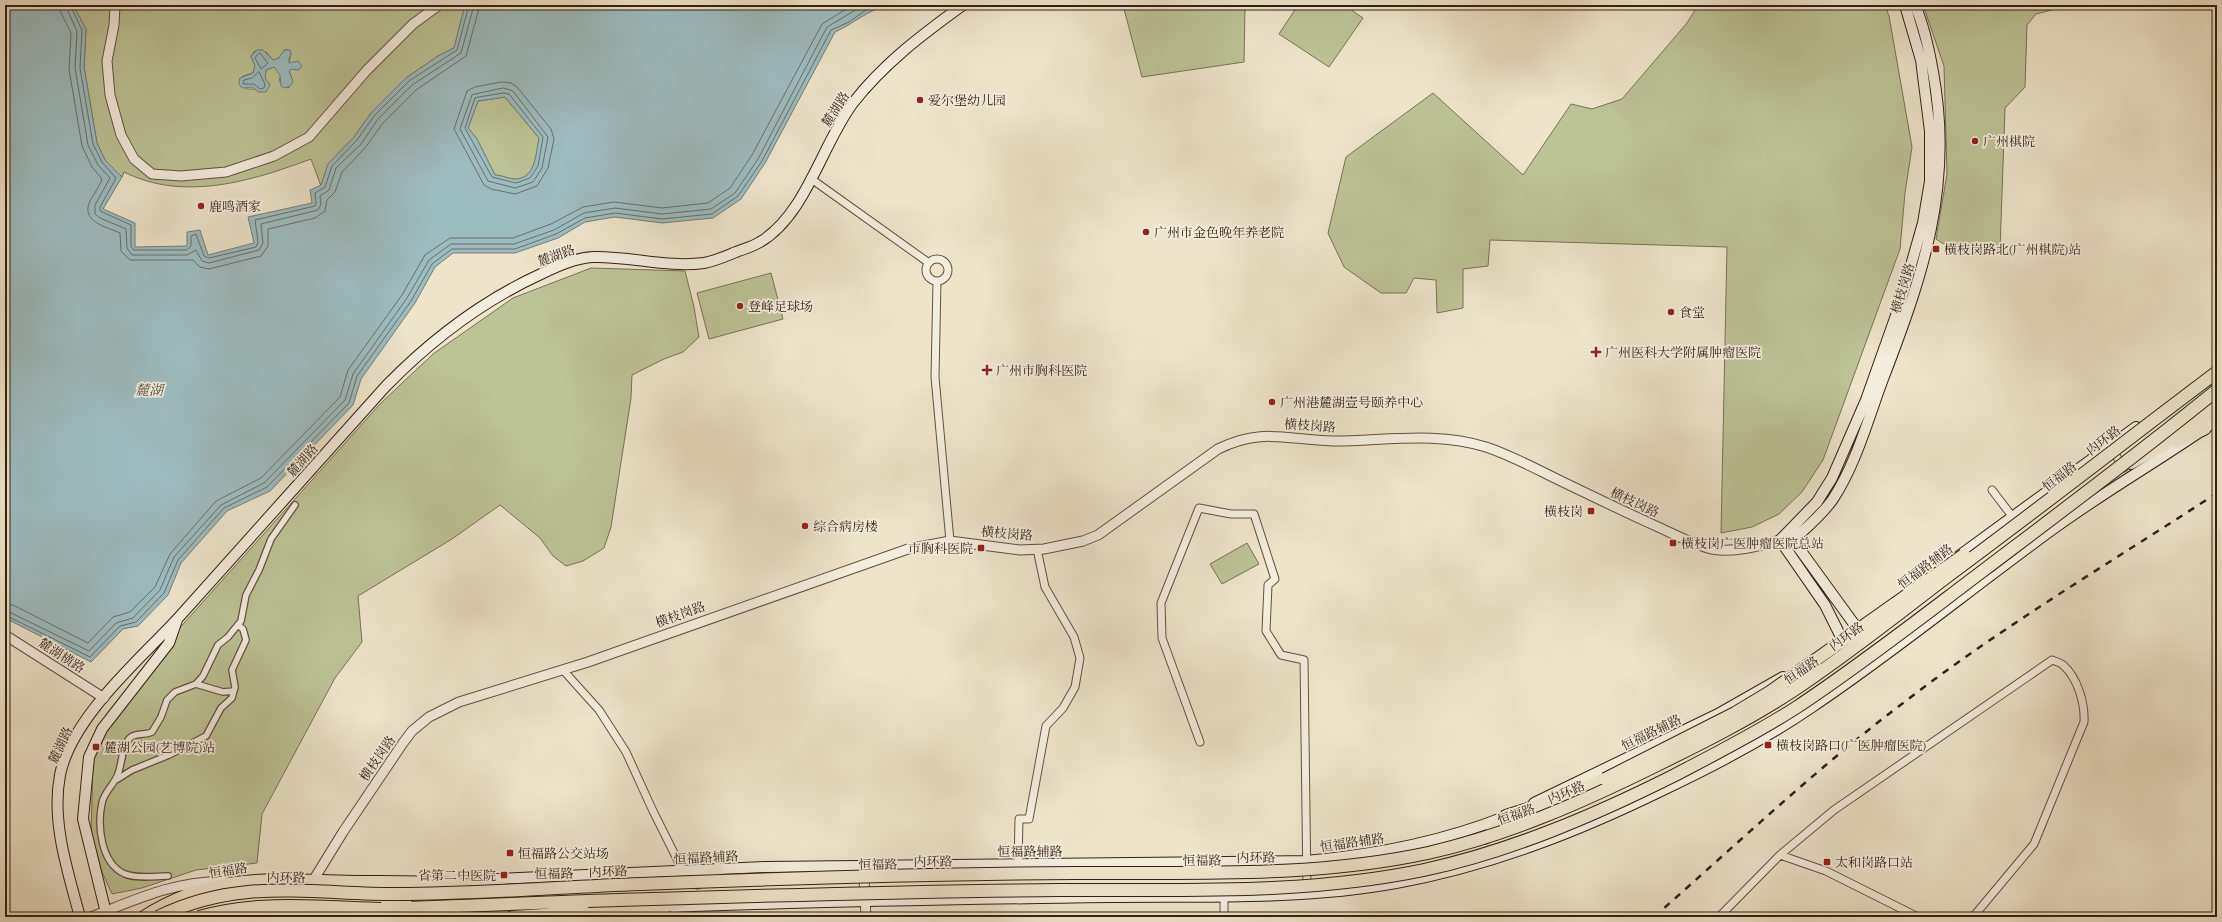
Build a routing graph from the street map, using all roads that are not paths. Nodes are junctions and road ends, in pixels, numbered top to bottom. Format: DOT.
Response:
graph roads {
  1 [pos="115,5"];
  2 [pos="963,5"];
  3 [pos="1905,5"];
  4 [pos="1915,5"];
  5 [pos="434,6"];
  6 [pos="810,178"];
  7 [pos="928,263"];
  8 [pos="937,281"];
  9 [pos="2217,368"];
  10 [pos="2217,372"];
  11 [pos="2217,390"];
  12 [pos="2217,401"];
  13 [pos="2167,406"];
  14 [pos="2217,410"];
  15 [pos="2217,420"];
  16 [pos="2205,428"];
  17 [pos="2113,451"];
  18 [pos="2128,466"];
  19 [pos="2082,474"];
  20 [pos="1992,490"];
  21 [pos="295,505"];
  22 [pos="2012,516"];
  23 [pos="2019,525"];
  24 [pos="1780,540"];
  25 [pos="1793,540"];
  26 [pos="950,541"];
  27 [pos="1037,549"];
  28 [pos="179,617"];
  29 [pos="238,625"];
  30 [pos="1859,630"];
  31 [pos="5,635"];
  32 [pos="1843,641"];
  33 [pos="1866,641"];
  34 [pos="1850,654"];
  35 [pos="1874,657"];
  36 [pos="563,670"];
  37 [pos="196,684"];
  38 [pos="234,691"];
  39 [pos="104,698"];
  40 [pos="1200,742"];
  41 [pos="116,780"];
  42 [pos="1506,816"];
  43 [pos="1486,839"];
  44 [pos="1780,855"];
  45 [pos="1018,864"];
  46 [pos="1306,866"];
  47 [pos="718,869"];
  48 [pos="683,871"];
  49 [pos="168,876"];
  50 [pos="864,878"];
  51 [pos="314,880"];
  52 [pos="239,881"];
  53 [pos="417,882"];
  54 [pos="697,883"];
  55 [pos="1307,889"];
  56 [pos="704,895"];
  57 [pos="864,896"];
  58 [pos="1224,896"];
  59 [pos="302,899"];
  60 [pos="231,901"];
  61 [pos="665,907"];
  62 [pos="106,914"];
  63 [pos="80,917"];
  64 [pos="91,917"];
  65 [pos="144,917"];
  66 [pos="158,917"];
  67 [pos="175,917"];
  68 [pos="199,917"];
  69 [pos="212,917"];
  70 [pos="233,917"];
  71 [pos="262,917"];
  72 [pos="294,917"];
  73 [pos="514,917"];
  74 [pos="601,917"];
  75 [pos="866,917"];
  76 [pos="1224,917"];
  77 [pos="1719,917"];
  78 [pos="1918,917"];
  79 [pos="1973,917"];
  1 -- 5 [label="street"];
  2 -- 6 [label="main road, 麓湖路"];
  3 -- 24 [label="main road, 横枝岗路"];
  4 -- 25 [label="main road, 横枝岗路"];
  6 -- 7 [label="street"];
  6 -- 28 [label="main road, 麓湖路"];
  7 -- 8 [label="street"];
  7 -- 8 [label="street"];
  8 -- 26 [label="street"];
  9 -- 13 [label="main road, 恒福路"];
  10 -- 19 [label="highway, 内环路, bridge"];
  11 -- 68 [label="highway, bridge"];
  12 -- 18 [label="main road, 恒福路"];
  13 -- 17 [label="main road, 恒福路"];
  13 -- 22 [label="main road, 恒福路辅路"];
  14 -- 18 [label="highway"];
  15 -- 16 [label="main road"];
  16 -- 18 [label="main road"];
  16 -- 35 [label="main road"];
  17 -- 18 [label="street"];
  17 -- 23 [label="main road, 恒福路"];
  18 -- 35 [label="main road, 恒福路"];
  19 -- 42 [label="highway, bridge"];
  19 -- 66 [label="highway, 内环路, bridge"];
  20 -- 22 [label="street"];
  21 -- 29 [label="street"];
  22 -- 23 [label="street"];
  22 -- 30 [label="main road, 恒福路辅路"];
  23 -- 33 [label="main road, 恒福路"];
  24 -- 25 [label="main road, 横枝岗路"];
  24 -- 27 [label="street, 横枝岗路"];
  24 -- 32 [label="main road"];
  25 -- 30 [label="main road"];
  26 -- 27 [label="street, 横枝岗路"];
  26 -- 36 [label="street, 横枝岗路"];
  27 -- 45 [label="street"];
  28 -- 39 [label="main road, 麓湖路"];
  28 -- 62 [label="main road, 麓湖路"];
  29 -- 37 [label="street"];
  29 -- 38 [label="street"];
  30 -- 32 [label="main road, 恒福路辅路"];
  30 -- 33 [label="main road"];
  31 -- 39 [label="street, 麓湖横路"];
  32 -- 34 [label="main road"];
  32 -- 42 [label="main road, 恒福路辅路"];
  33 -- 34 [label="main road, 恒福路"];
  34 -- 43 [label="main road, 恒福路"];
  35 -- 55 [label="main road, 恒福路"];
  36 -- 48 [label="street"];
  36 -- 51 [label="street, 横枝岗路"];
  37 -- 38 [label="street"];
  37 -- 41 [label="street"];
  38 -- 41 [label="street"];
  39 -- 63 [label="main road, 麓湖路"];
  40 -- 46 [label="street"];
  41 -- 49 [label="street"];
  42 -- 43 [label="main road"];
  42 -- 46 [label="main road, 恒福路辅路"];
  43 -- 46 [label="main road, 恒福路"];
  44 -- 77 [label="street"];
  44 -- 78 [label="street"];
  44 -- 79 [label="street"];
  45 -- 46 [label="main road, 恒福路辅路"];
  45 -- 47 [label="main road, 恒福路辅路"];
  46 -- 50 [label="main road, 恒福路"];
  46 -- 55 [label="street"];
  47 -- 48 [label="main road, 恒福路辅路"];
  47 -- 54 [label="main road"];
  48 -- 53 [label="main road, 恒福路辅路"];
  50 -- 54 [label="main road, 恒福路"];
  50 -- 57 [label="street"];
  51 -- 52 [label="main road, 恒福路"];
  51 -- 53 [label="main road, 恒福路"];
  51 -- 59 [label="street, 横枝岗路"];
  52 -- 62 [label="street"];
  52 -- 65 [label="main road, 恒福路"];
  53 -- 54 [label="main road, 恒福路"];
  55 -- 57 [label="main road, 恒福路"];
  55 -- 58 [label="main road"];
  56 -- 57 [label="main road, 恒福路"];
  56 -- 59 [label="main road, 恒福路"];
  56 -- 61 [label="main road"];
  57 -- 58 [label="main road"];
  57 -- 61 [label="main road"];
  57 -- 75 [label="street"];
  58 -- 76 [label="street"];
  59 -- 60 [label="main road, 恒福路"];
  59 -- 72 [label="street, 横枝岗路"];
  60 -- 67 [label="main road, 恒福路"];
  60 -- 70 [label="street"];
  61 -- 73 [label="highway"];
  61 -- 74 [label="main road"];
  62 -- 64 [label="street"];
  69 -- 71 [label="highway, bridge"];
}
